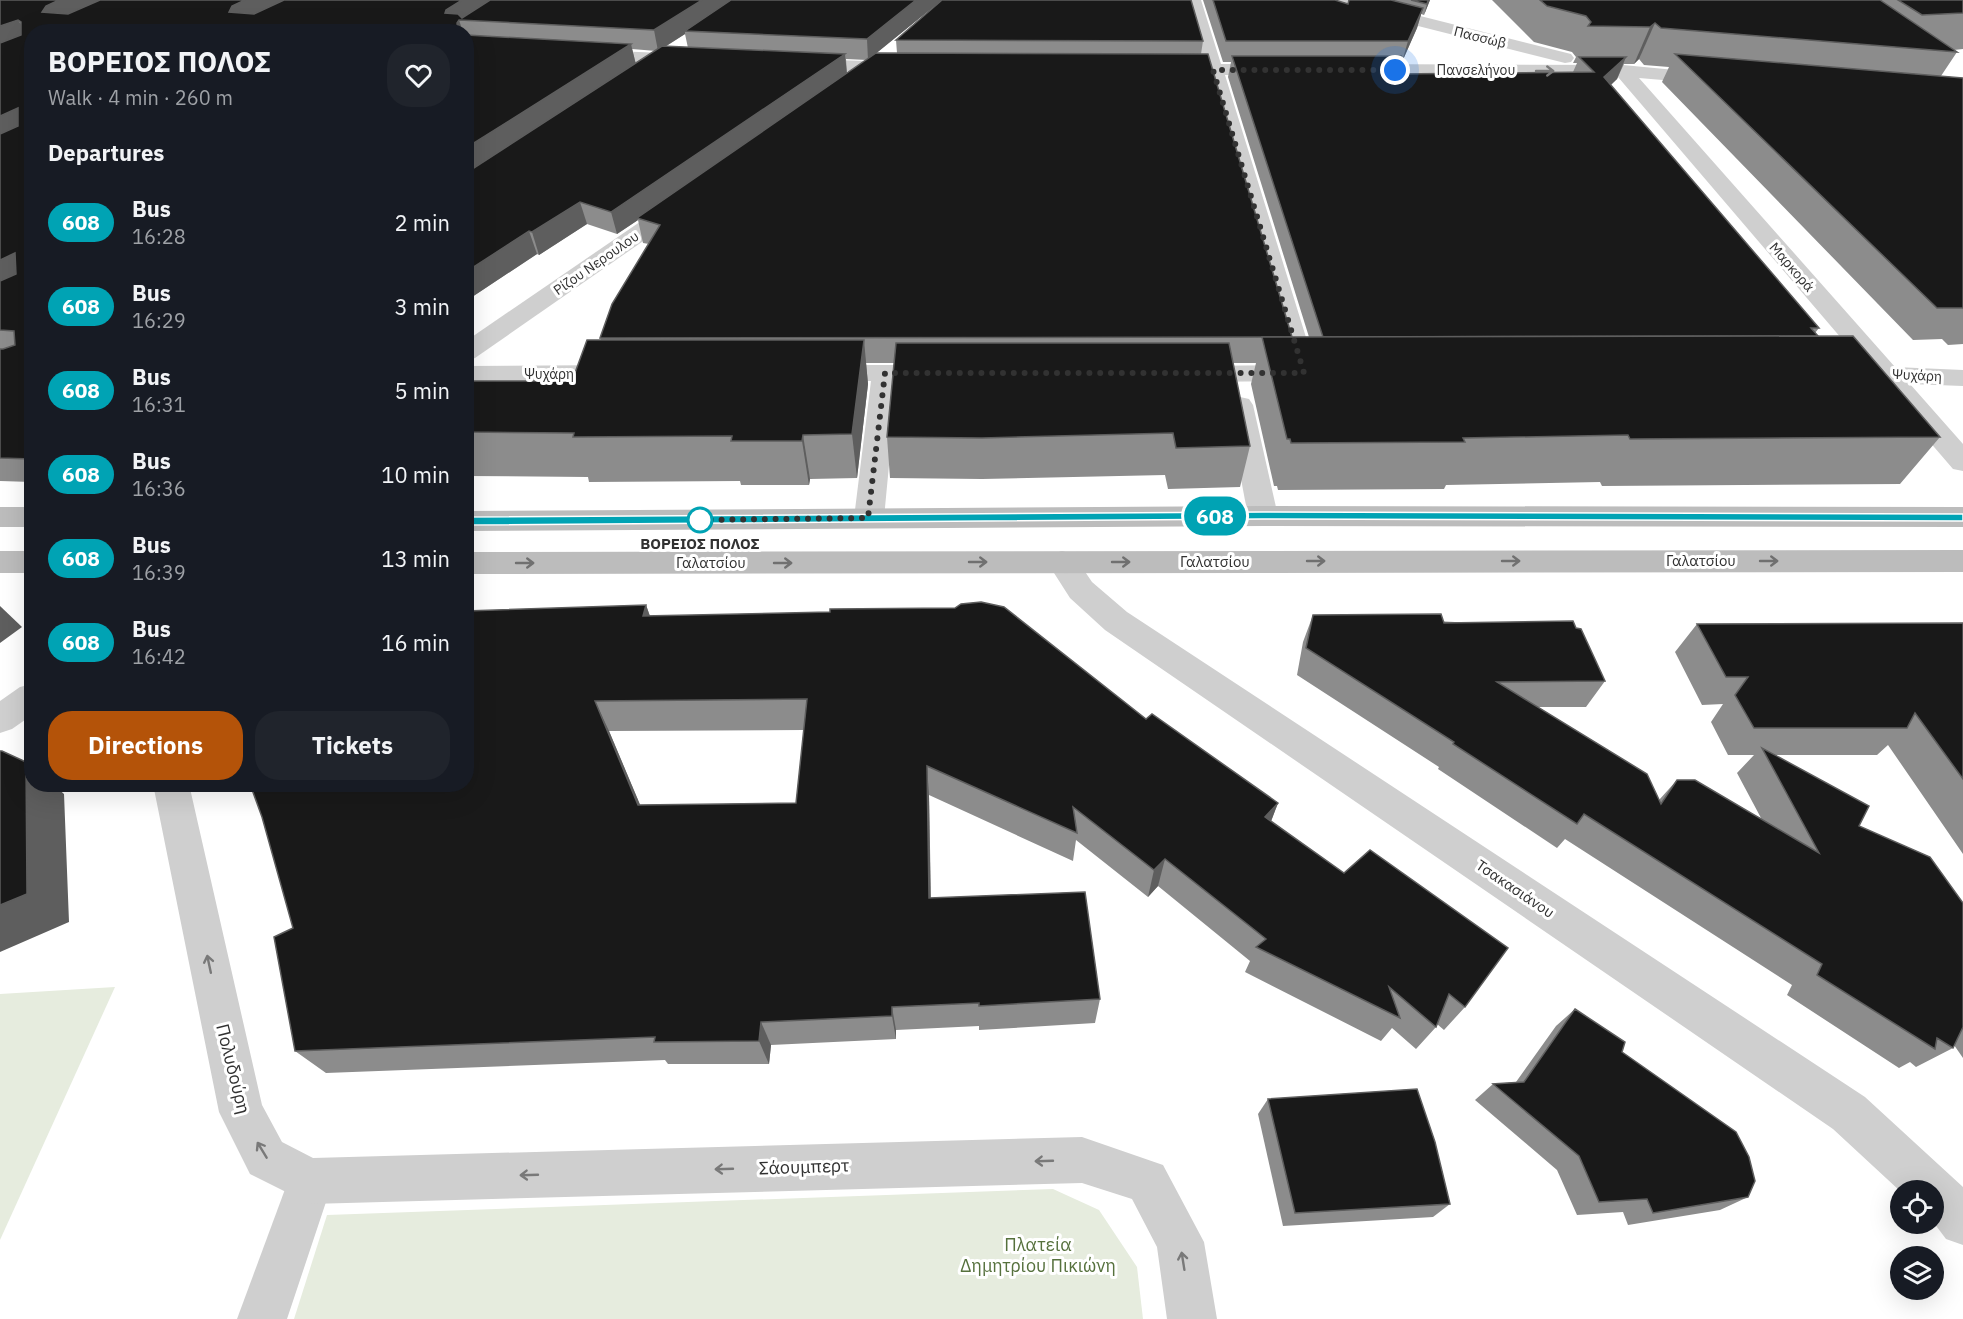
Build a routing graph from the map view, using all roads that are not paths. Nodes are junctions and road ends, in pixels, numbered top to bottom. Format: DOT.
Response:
graph roads {
  1 [pos="1193,0"];
  2 [pos="1338,0"];
  3 [pos="692,39"];
  4 [pos="901,45"];
  5 [pos="570,54"];
  6 [pos="662,59"];
  7 [pos="709,61"];
  8 [pos="780,64"];
  9 [pos="873,68"];
  10 [pos="920,68"];
  11 [pos="1155,69"];
  12 [pos="1213,70"];
  13 [pos="1295,70"];
  14 [pos="1330,70"];
  15 [pos="1623,71"];
  16 [pos="633,78"];
  17 [pos="1725,80"];
  18 [pos="846,88"];
  19 [pos="696,194"];
  20 [pos="474,347"];
  21 [pos="801,373"];
  22 [pos="885,373"];
  23 [pos="1815,373"];
  24 [pos="1886,373"];
  25 [pos="474,374"];
  26 [pos="647,374"];
  27 [pos="966,374"];
  28 [pos="1164,374"];
  29 [pos="1234,374"];
  30 [pos="1963,378"];
  31 [pos="1963,462"];
  32 [pos="1263,516"];
  33 [pos="0,517"];
  34 [pos="24,517"];
  35 [pos="1963,517"];
  36 [pos="868,518"];
  37 [pos="474,521"];
  38 [pos="1963,561"];
  39 [pos="0,562"];
  40 [pos="24,562"];
  41 [pos="1062,562"];
  42 [pos="474,563"];
  43 [pos="24,702"];
  44 [pos="0,719"];
  45 [pos="173,792"];
  46 [pos="310,1181"];
  47 [pos="1963,1222"];
  48 [pos="262,1319"];
  49 [pos="1192,1319"];
  1 -- 12 [label="street"];
  2 -- 15 [label="street, Πασσώβ"];
  3 -- 6 [label="street"];
  4 -- 9 [label="street"];
  5 -- 6 [label="street"];
  6 -- 7 [label="street"];
  6 -- 16 [label="street"];
  8 -- 9 [label="street"];
  9 -- 10 [label="street"];
  9 -- 18 [label="street"];
  11 -- 12 [label="street"];
  12 -- 13 [label="street"];
  12 -- 29 [label="street"];
  14 -- 15 [label="street, Πανσελήνου, one-way"];
  15 -- 17 [label="street"];
  15 -- 24 [label="street, Μαρκορά"];
  19 -- 20 [label="street, Ρίζου Νερουλου"];
  21 -- 22 [label="street"];
  22 -- 27 [label="street"];
  22 -- 36 [label="street"];
  23 -- 24 [label="street, Ψυχάρη"];
  24 -- 30 [label="street, Ψυχάρη"];
  24 -- 31 [label="street, Μαρκορά"];
  25 -- 26 [label="street, Ψυχάρη"];
  28 -- 29 [label="street"];
  29 -- 32 [label="street"];
  32 -- 35 [label="main road"];
  32 -- 36 [label="main road"];
  33 -- 34 [label="main road"];
  36 -- 37 [label="main road"];
  41 -- 38 [label="main road, Γαλατσίου, one-way"];
  39 -- 40 [label="main road"];
  42 -- 41 [label="main road, Γαλατσίου, one-way"];
  41 -- 47 [label="street, Τσακασιάνου"];
  43 -- 44 [label="street"];
  46 -- 45 [label="street, Πολυδούρη, one-way"];
  46 -- 48 [label="street"];
  49 -- 46 [label="street, Σάουμπερτ, one-way"];
}
